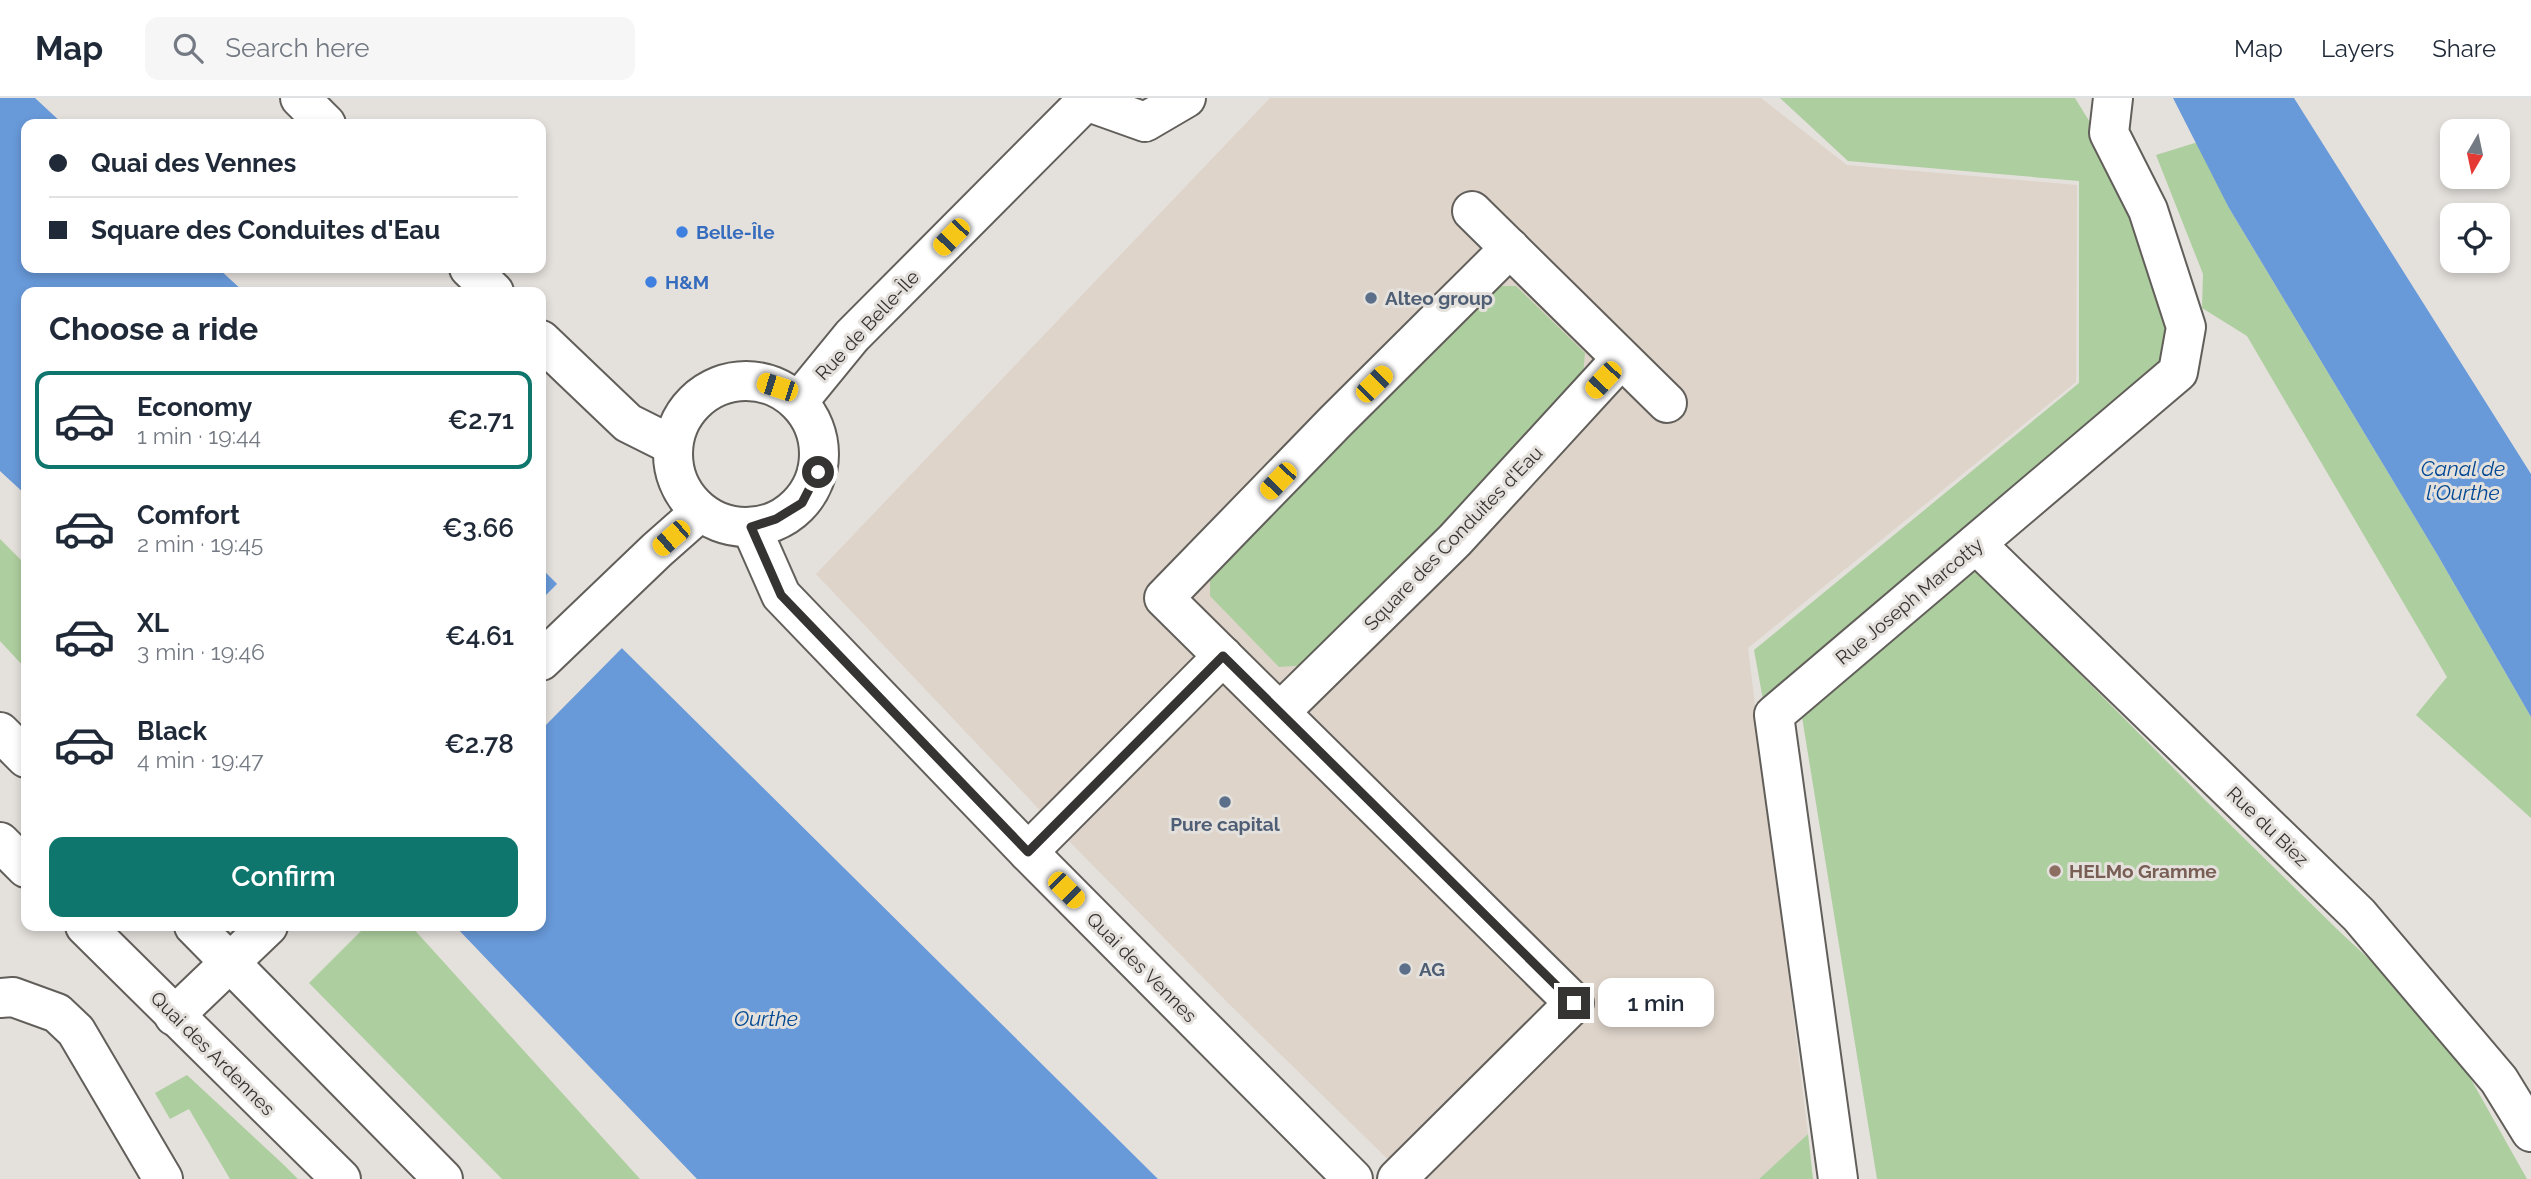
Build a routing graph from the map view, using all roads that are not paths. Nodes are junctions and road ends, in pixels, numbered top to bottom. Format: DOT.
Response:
graph roads {
  1 [pos="300,98"];
  2 [pos="1186,98"];
  3 [pos="2113,98"];
  4 [pos="1085,100"];
  5 [pos="321,119"];
  6 [pos="1472,211"];
  7 [pos="1510,248"];
  8 [pos="474,273"];
  9 [pos="489,287"];
  10 [pos="546,345"];
  11 [pos="1622,359"];
  12 [pos="798,402"];
  13 [pos="1667,403"];
  14 [pos="672,445"];
  15 [pos="700,512"];
  16 [pos="751,527"];
  17 [pos="1976,544"];
  18 [pos="546,656"];
  19 [pos="1223,656"];
  20 [pos="1280,712"];
  21 [pos="0,732"];
  22 [pos="21,753"];
  23 [pos="0,842"];
  24 [pos="1028,852"];
  25 [pos="21,863"];
  26 [pos="90,931"];
  27 [pos="199,931"];
  28 [pos="263,931"];
  29 [pos="229,962"];
  30 [pos="0,998"];
  31 [pos="174,1016"];
  32 [pos="2531,1132"];
  33 [pos="163,1179"];
  34 [pos="341,1179"];
  35 [pos="443,1179"];
  36 [pos="1353,1179"];
  37 [pos="1397,1179"];
  38 [pos="1839,1179"];
  1 -- 5 [label="street"];
  2 -- 4 [label="street, Rue de Belle-Île"];
  3 -- 17 [label="street, Rue Joseph Marcotty"];
  4 -- 12 [label="street, Rue de Belle-Île"];
  6 -- 7 [label="street"];
  7 -- 11 [label="street"];
  7 -- 19 [label="street"];
  8 -- 9 [label="street"];
  10 -- 14 [label="street"];
  11 -- 13 [label="street"];
  11 -- 20 [label="street, Square des Conduites d'Eau"];
  12 -- 14 [label="street"];
  12 -- 16 [label="street"];
  14 -- 15 [label="street"];
  15 -- 16 [label="street"];
  15 -- 18 [label="street"];
  16 -- 24 [label="street, Quai des Vennes"];
  17 -- 32 [label="street, Rue du Biez"];
  17 -- 38 [label="street, Rue Joseph Marcotty"];
  19 -- 20 [label="street"];
  19 -- 24 [label="street"];
  20 -- 37 [label="street"];
  21 -- 22 [label="street"];
  23 -- 25 [label="street"];
  24 -- 36 [label="street, Quai des Vennes"];
  26 -- 31 [label="street, Quai des Ardennes"];
  27 -- 29 [label="street"];
  28 -- 29 [label="street"];
  29 -- 31 [label="street"];
  29 -- 35 [label="street"];
  30 -- 33 [label="street"];
  31 -- 34 [label="street, Quai des Ardennes"];
}
